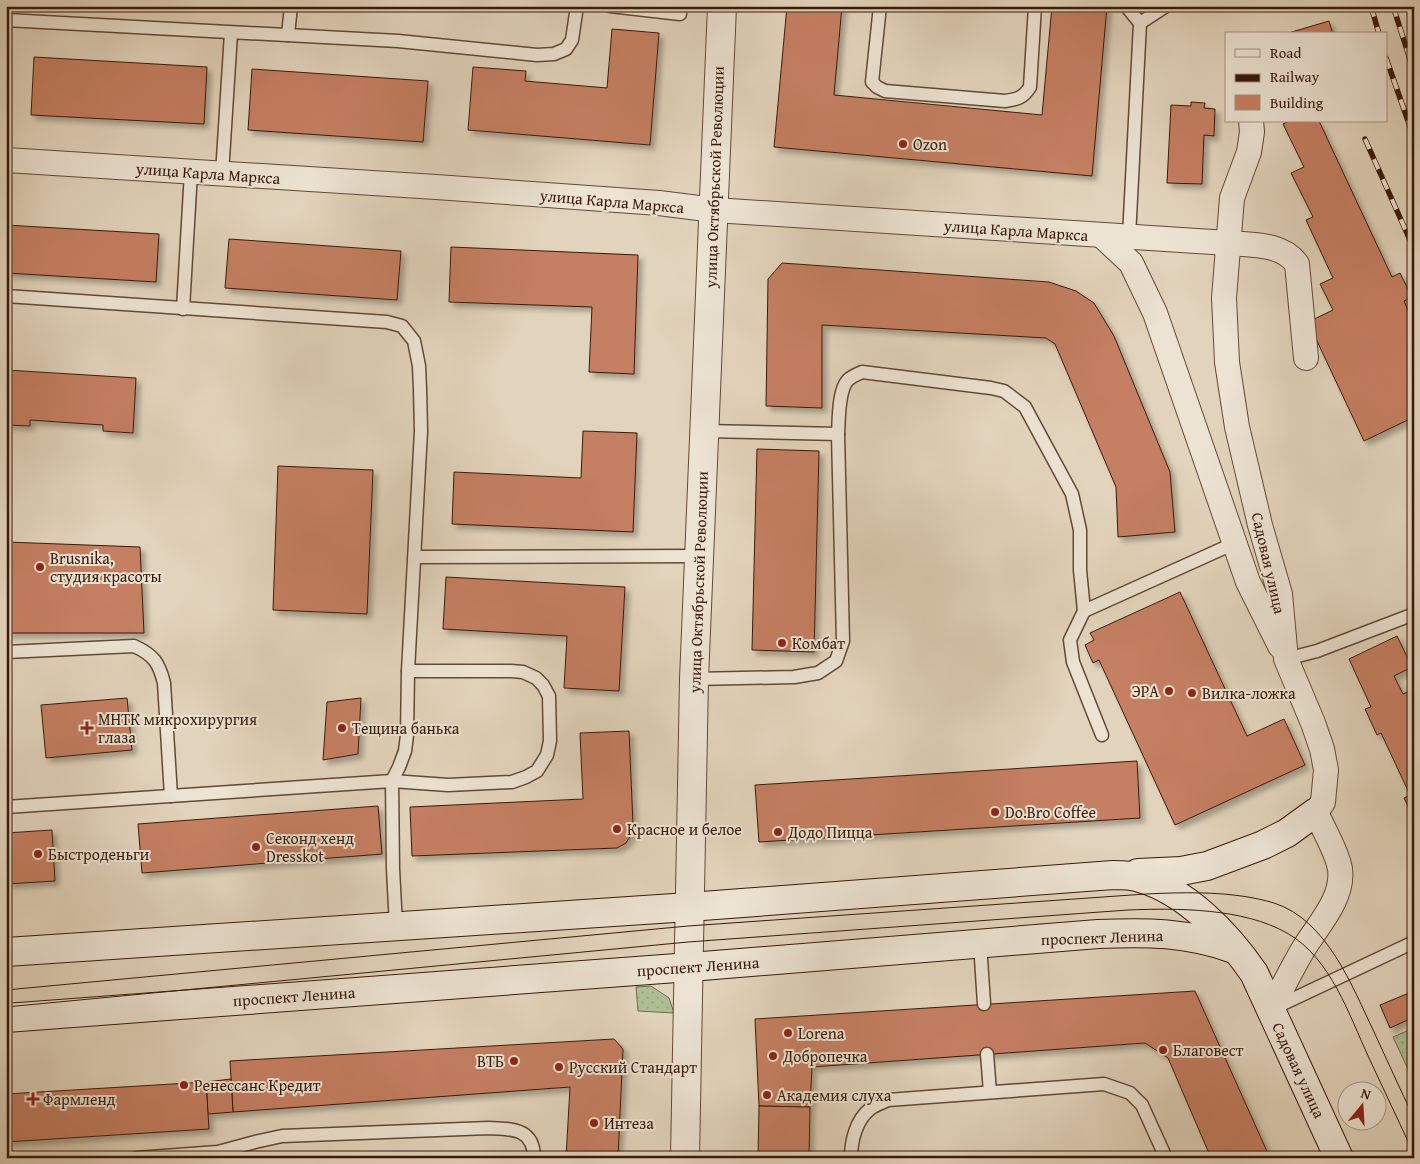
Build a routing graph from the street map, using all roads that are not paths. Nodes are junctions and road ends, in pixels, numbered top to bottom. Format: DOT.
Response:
graph roads {
  1 [pos="291,6"];
  2 [pos="577,6"];
  3 [pos="610,6"];
  4 [pos="722,6"];
  5 [pos="880,6"];
  6 [pos="1035,6"];
  7 [pos="1126,6"];
  8 [pos="1166,6"];
  9 [pos="680,14"];
  10 [pos="6,20"];
  11 [pos="1140,23"];
  12 [pos="6,24"];
  13 [pos="231,33"];
  14 [pos="288,35"];
  15 [pos="1251,122"];
  16 [pos="6,160"];
  17 [pos="191,172"];
  18 [pos="222,174"];
  19 [pos="714,210"];
  20 [pos="1101,235"];
  21 [pos="1129,237"];
  22 [pos="1228,243"];
  23 [pos="6,296"];
  24 [pos="183,309"];
  25 [pos="1306,358"];
  26 [pos="704,431"];
  27 [pos="838,434"];
  28 [pos="1235,543"];
  29 [pos="699,556"];
  30 [pos="415,557"];
  31 [pos="1084,611"];
  32 [pos="1414,614"];
  33 [pos="6,652"];
  34 [pos="1286,659"];
  35 [pos="408,671"];
  36 [pos="694,679"];
  37 [pos="1102,735"];
  38 [pos="392,781"];
  39 [pos="171,796"];
  40 [pos="6,807"];
  41 [pos="1316,812"];
  42 [pos="1113,874"];
  43 [pos="689,907"];
  44 [pos="396,926"];
  45 [pos="1414,942"];
  46 [pos="980,943"];
  47 [pos="1238,950"];
  48 [pos="6,952"];
  49 [pos="690,967"];
  50 [pos="984,1004"];
  51 [pos="1271,1009"];
  52 [pos="6,1018"];
  53 [pos="987,1054"];
  54 [pos="990,1092"];
  55 [pos="229,1154"];
  56 [pos="136,1158"];
  57 [pos="534,1158"];
  58 [pos="685,1158"];
  59 [pos="851,1158"];
  60 [pos="1166,1158"];
  61 [pos="1339,1158"];
  1 -- 14 [label="lane"];
  2 -- 14 [label="lane"];
  3 -- 9 [label="lane"];
  4 -- 19 [label="main road, улица Октябрьской Революции"];
  5 -- 6 [label="lane"];
  7 -- 11 [label="lane"];
  8 -- 11 [label="lane"];
  10 -- 12 [label="lane"];
  10 -- 13 [label="lane"];
  11 -- 21 [label="lane"];
  13 -- 14 [label="lane"];
  13 -- 18 [label="lane"];
  15 -- 22 [label="street, Садовая улица"];
  16 -- 17 [label="street, улица Карла Маркса"];
  17 -- 18 [label="street, улица Карла Маркса"];
  17 -- 24 [label="lane"];
  18 -- 19 [label="street, улица Карла Маркса"];
  19 -- 20 [label="street, улица Карла Маркса"];
  19 -- 26 [label="main road, улица Октябрьской Революции"];
  20 -- 21 [label="street, улица Карла Маркса"];
  20 -- 28 [label="street"];
  21 -- 22 [label="street, улица Карла Маркса"];
  22 -- 25 [label="street, улица Карла Маркса"];
  22 -- 34 [label="street, Садовая улица"];
  23 -- 24 [label="lane"];
  24 -- 30 [label="lane"];
  26 -- 27 [label="lane"];
  26 -- 29 [label="main road, улица Октябрьской Революции"];
  27 -- 31 [label="lane"];
  27 -- 36 [label="lane"];
  28 -- 31 [label="lane"];
  28 -- 34 [label="street"];
  29 -- 30 [label="lane"];
  29 -- 36 [label="main road, улица Октябрьской Революции"];
  30 -- 35 [label="lane"];
  31 -- 37 [label="lane"];
  32 -- 34 [label="lane"];
  33 -- 39 [label="lane"];
  34 -- 41 [label="street, Садовая улица"];
  35 -- 38 [label="lane"];
  35 -- 38 [label="lane"];
  36 -- 43 [label="main road, улица Октябрьской Революции"];
  38 -- 39 [label="lane"];
  38 -- 44 [label="lane"];
  39 -- 40 [label="lane"];
  41 -- 42 [label="main road"];
  41 -- 51 [label="street, Садовая улица"];
  42 -- 43 [label="main road"];
  42 -- 47 [label="main road"];
  43 -- 44 [label="main road"];
  43 -- 49 [label="main road, улица Октябрьской Революции"];
  44 -- 48 [label="main road"];
  45 -- 51 [label="lane, Садовая улица"];
  46 -- 47 [label="main road, проспект Ленина"];
  46 -- 49 [label="main road, проспект Ленина"];
  46 -- 50 [label="lane"];
  47 -- 51 [label="main road, Садовая улица"];
  49 -- 52 [label="main road, проспект Ленина"];
  49 -- 58 [label="main road, улица Октябрьской Революции"];
  51 -- 61 [label="main road, Садовая улица"];
  53 -- 54 [label="lane"];
  54 -- 59 [label="lane"];
  54 -- 60 [label="lane"];
  55 -- 56 [label="lane"];
  55 -- 57 [label="lane"];
}
